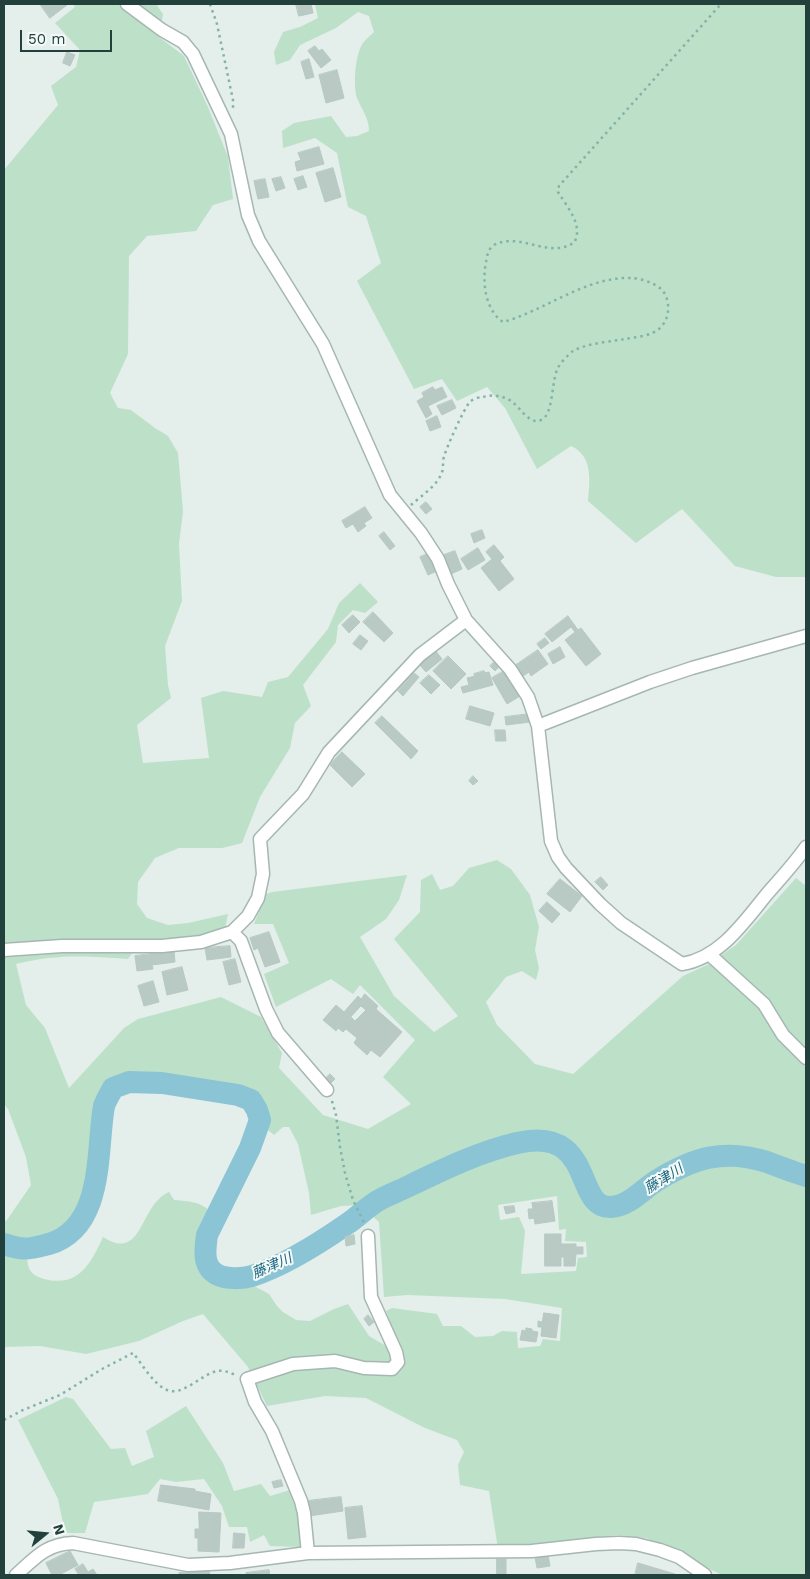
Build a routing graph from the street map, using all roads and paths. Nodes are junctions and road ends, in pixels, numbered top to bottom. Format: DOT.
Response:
graph roads {
  1 [pos="127,4"];
  2 [pos="210,4"];
  3 [pos="721,4"];
  4 [pos="233,109"];
  5 [pos="405,511"];
  6 [pos="466,620"];
  7 [pos="806,636"];
  8 [pos="538,726"];
  9 [pos="806,847"];
  10 [pos="232,932"];
  11 [pos="4,950"];
  12 [pos="709,954"];
  13 [pos="806,1058"];
  14 [pos="327,1090"];
  15 [pos="366,1229"];
  16 [pos="247,1379"];
  17 [pos="4,1420"];
  18 [pos="308,1553"];
  19 [pos="16,1575"];
  20 [pos="705,1575"];
  1 -- 5 [label="street"];
  2 -- 4 [label="path"];
  3 -- 5 [label="path"];
  5 -- 6 [label="street"];
  6 -- 8 [label="street"];
  6 -- 10 [label="street"];
  7 -- 8 [label="street"];
  8 -- 12 [label="street"];
  9 -- 12 [label="street"];
  10 -- 11 [label="street"];
  10 -- 14 [label="street"];
  12 -- 13 [label="street"];
  14 -- 15 [label="path"];
  15 -- 16 [label="street"];
  16 -- 17 [label="path"];
  16 -- 18 [label="street"];
  18 -- 19 [label="street"];
  18 -- 20 [label="street"];
}
